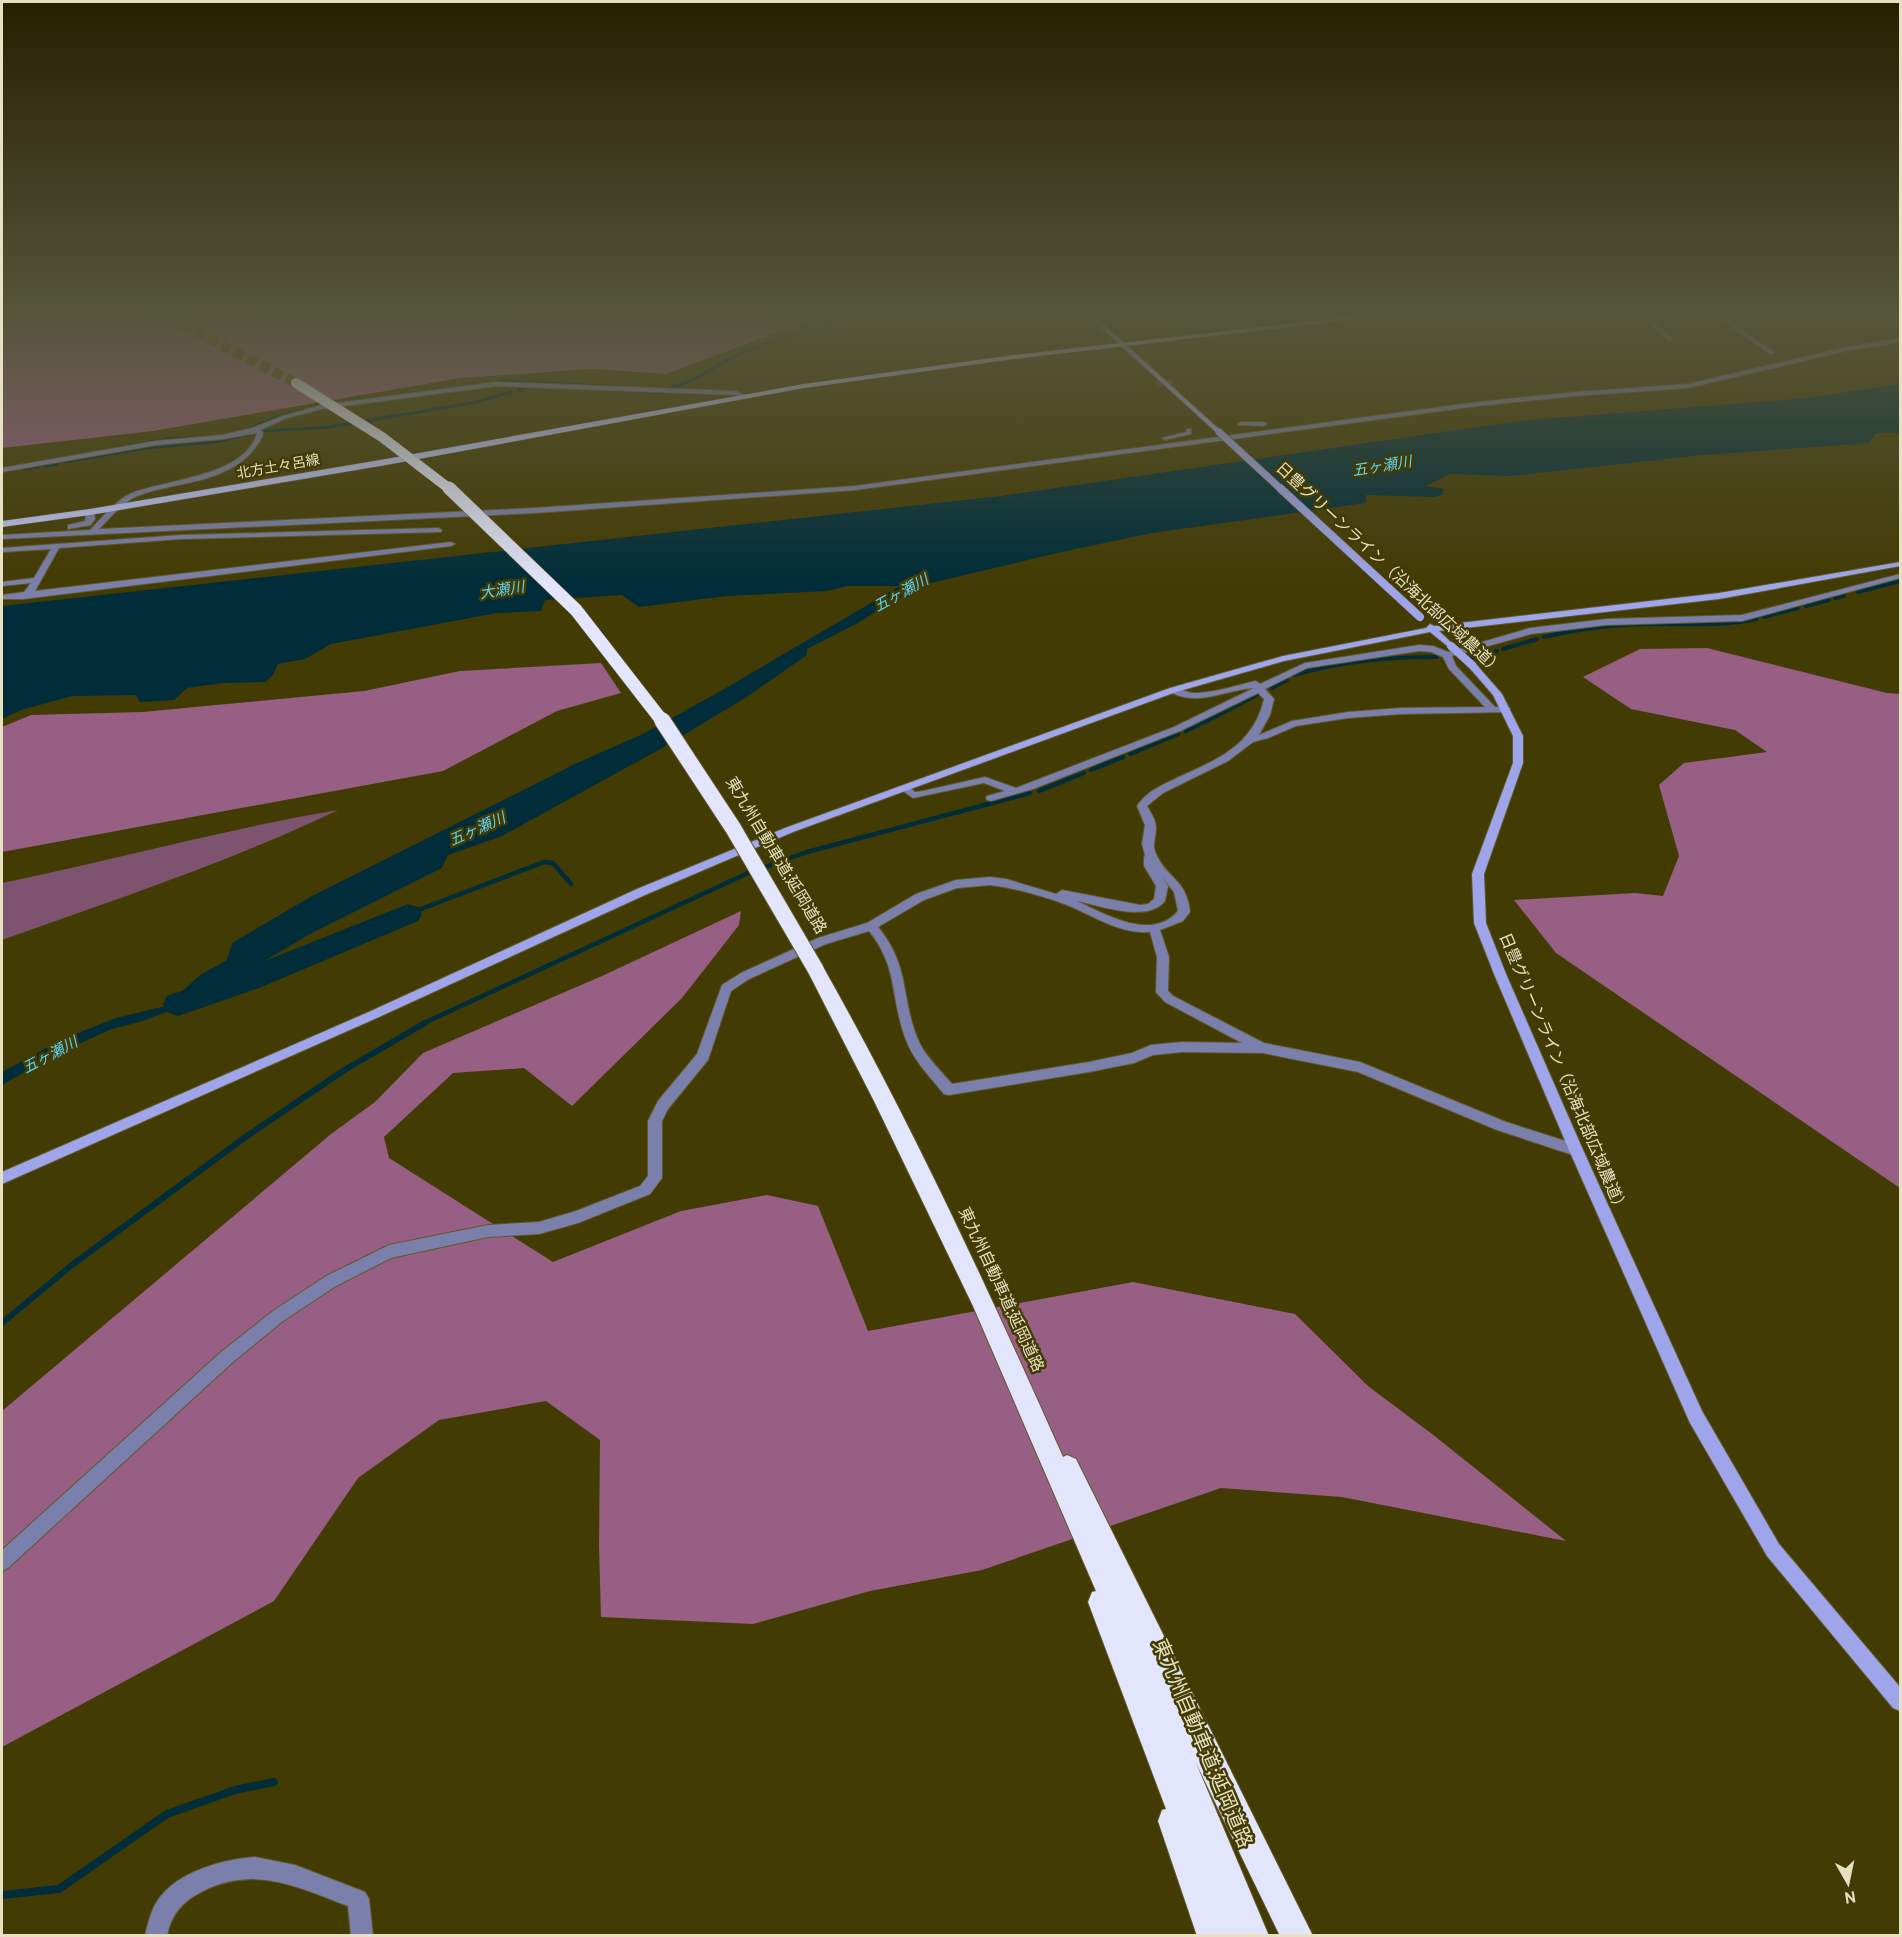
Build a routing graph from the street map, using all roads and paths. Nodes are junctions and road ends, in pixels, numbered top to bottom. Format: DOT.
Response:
graph roads {
  1 [pos="327,402"];
  2 [pos="363,402"];
  3 [pos="712,402"];
  4 [pos="1187,402"];
  5 [pos="1496,402"];
  6 [pos="1355,419"];
  7 [pos="1241,424"];
  8 [pos="254,430"];
  9 [pos="1189,430"];
  10 [pos="1101,455"];
  11 [pos="2,470"];
  12 [pos="116,507"];
  13 [pos="90,512"];
  14 [pos="2,524"];
  15 [pos="438,530"];
  16 [pos="93,531"];
  17 [pos="20,536"];
  18 [pos="2,537"];
  19 [pos="451,544"];
  20 [pos="57,545"];
  21 [pos="2,550"];
  22 [pos="1900,564"];
  23 [pos="1900,576"];
  24 [pos="37,580"];
  25 [pos="2,584"];
  26 [pos="26,594"];
  27 [pos="2,598"];
  28 [pos="1432,629"];
  29 [pos="1449,651"];
  30 [pos="1262,685"];
  31 [pos="1173,690"];
  32 [pos="1493,710"];
  33 [pos="1507,710"];
  34 [pos="1253,739"];
  35 [pos="904,789"];
  36 [pos="1016,791"];
  37 [pos="991,798"];
  38 [pos="1147,845"];
  39 [pos="1023,888"];
  40 [pos="871,926"];
  41 [pos="1154,928"];
  42 [pos="1263,1048"];
  43 [pos="1576,1150"];
  44 [pos="2,1178"];
  45 [pos="982,1301"];
  46 [pos="1057,1473"];
  47 [pos="2,1562"];
  48 [pos="1114,1634"];
  49 [pos="1900,1701"];
  50 [pos="156,1935"];
  51 [pos="363,1935"];
  52 [pos="1213,1935"];
  53 [pos="1229,1935"];
  54 [pos="1253,1935"];
  55 [pos="1297,1935"];
  1 -- 45 [label="highway, 東九州自動車道;延岡道路, bridge"];
  2 -- 8 [label="street"];
  3 -- 12 [label="main road, 北方土々呂線"];
  4 -- 28 [label="street, 日豊グリーンライン（沿海北部広域農道）, bridge"];
  5 -- 6 [label="street"];
  6 -- 7 [label="street"];
  6 -- 10 [label="street"];
  8 -- 11 [label="street"];
  8 -- 12 [label="street"];
  9 -- 10 [label="street"];
  10 -- 16 [label="street"];
  12 -- 13 [label="main road, 北方土々呂線"];
  12 -- 16 [label="street"];
  13 -- 14 [label="main road, 北方土々呂線"];
  13 -- 17 [label="street"];
  15 -- 20 [label="street"];
  16 -- 17 [label="street"];
  17 -- 18 [label="street"];
  19 -- 26 [label="street"];
  20 -- 21 [label="street"];
  20 -- 24 [label="street"];
  22 -- 28 [label="street"];
  23 -- 29 [label="street"];
  24 -- 25 [label="street"];
  24 -- 26 [label="street"];
  26 -- 27 [label="street"];
  28 -- 29 [label="street, 日豊グリーンライン（沿海北部広域農道）"];
  28 -- 31 [label="street"];
  29 -- 30 [label="street"];
  29 -- 32 [label="street"];
  29 -- 33 [label="street, 日豊グリーンライン（沿海北部広域農道）, bridge"];
  30 -- 31 [label="street"];
  30 -- 34 [label="street"];
  30 -- 36 [label="street"];
  31 -- 35 [label="street"];
  32 -- 33 [label="street"];
  32 -- 34 [label="street"];
  33 -- 43 [label="street, 日豊グリーンライン（沿海北部広域農道）"];
  34 -- 38 [label="street"];
  35 -- 36 [label="street"];
  35 -- 44 [label="street"];
  36 -- 37 [label="street"];
  38 -- 39 [label="street"];
  38 -- 41 [label="street"];
  39 -- 40 [label="street"];
  39 -- 41 [label="street"];
  40 -- 42 [label="street"];
  40 -- 47 [label="street"];
  41 -- 42 [label="street"];
  42 -- 43 [label="street"];
  43 -- 49 [label="street, 日豊グリーンライン（沿海北部広域農道）"];
  45 -- 46 [label="highway, 東九州自動車道;延岡道路"];
  45 -- 55 [label="highway"];
  46 -- 48 [label="highway, 東九州自動車道;延岡道路"];
  46 -- 54 [label="highway, 東九州自動車道;延岡道路"];
  48 -- 52 [label="highway"];
  48 -- 53 [label="highway, 東九州自動車道;延岡道路"];
  50 -- 51 [label="street"];
}
